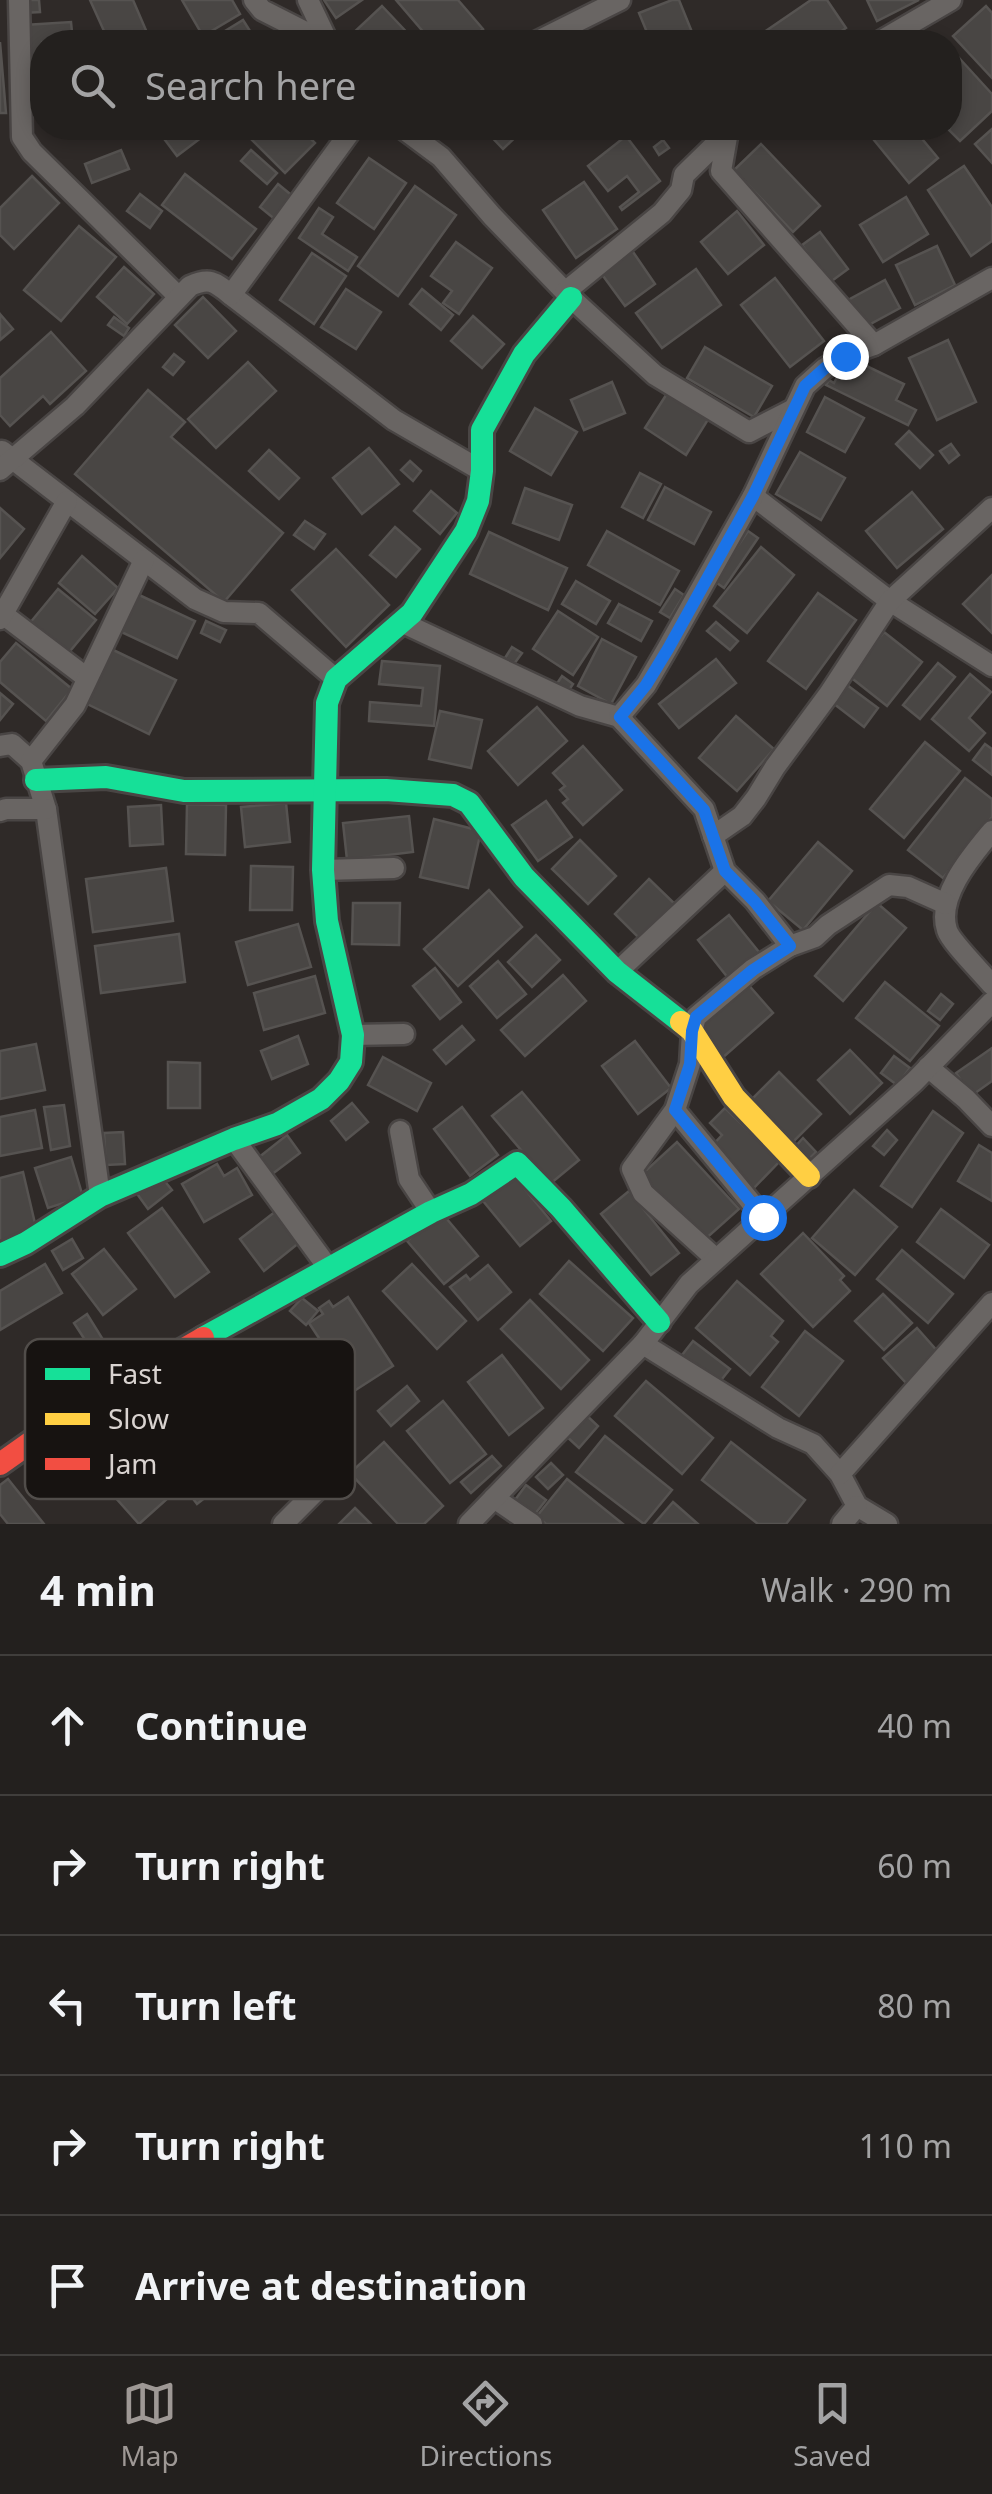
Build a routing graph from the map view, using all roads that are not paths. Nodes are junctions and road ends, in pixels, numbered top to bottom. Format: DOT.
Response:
graph roads {
  1 [pos="19,0"];
  2 [pos="254,0"];
  3 [pos="308,0"];
  4 [pos="620,0"];
  5 [pos="951,0"];
  6 [pos="302,30"];
  7 [pos="321,30"];
  8 [pos="560,30"];
  9 [pos="900,30"];
  10 [pos="345,140"];
  11 [pos="418,140"];
  12 [pos="721,140"];
  13 [pos="729,140"];
  14 [pos="992,278"];
  15 [pos="231,295"];
  16 [pos="568,295"];
  17 [pos="178,296"];
  18 [pos="874,345"];
  19 [pos="792,410"];
  20 [pos="4,460"];
  21 [pos="482,471"];
  22 [pos="753,496"];
  23 [pos="67,500"];
  24 [pos="992,508"];
  25 [pos="144,560"];
  26 [pos="890,601"];
  27 [pos="1,615"];
  28 [pos="401,622"];
  29 [pos="992,666"];
  30 [pos="87,678"];
  31 [pos="336,679"];
  32 [pos="620,717"];
  33 [pos="0,746"];
  34 [pos="34,771"];
  35 [pos="325,791"];
  36 [pos="46,809"];
  37 [pos="0,811"];
  38 [pos="992,831"];
  39 [pos="713,836"];
  40 [pos="394,868"];
  41 [pos="324,870"];
  42 [pos="725,871"];
  43 [pos="946,904"];
  44 [pos="790,946"];
  45 [pos="617,972"];
  46 [pos="992,985"];
  47 [pos="992,1002"];
  48 [pos="692,1031"];
  49 [pos="404,1034"];
  50 [pos="353,1036"];
  51 [pos="928,1067"];
  52 [pos="675,1110"];
  53 [pos="992,1126"];
  54 [pos="400,1131"];
  55 [pos="234,1139"];
  56 [pos="808,1176"];
  57 [pos="100,1196"];
  58 [pos="431,1212"];
  59 [pos="763,1217"];
  60 [pos="0,1255"];
  61 [pos="716,1259"];
  62 [pos="328,1269"];
  63 [pos="992,1303"];
  64 [pos="659,1322"];
  65 [pos="201,1339"];
  66 [pos="642,1344"];
  67 [pos="25,1446"];
  68 [pos="0,1464"];
  69 [pos="840,1474"];
  70 [pos="494,1498"];
  71 [pos="308,1499"];
  72 [pos="857,1506"];
  73 [pos="283,1524"];
  74 [pos="468,1524"];
  75 [pos="532,1524"];
  76 [pos="842,1524"];
  77 [pos="887,1524"];
  1 -- 17 [label="street"];
  2 -- 6 [label="street"];
  3 -- 7 [label="street"];
  4 -- 8 [label="street"];
  5 -- 9 [label="street"];
  10 -- 15 [label="street"];
  11 -- 16 [label="street"];
  12 -- 16 [label="street"];
  13 -- 18 [label="street"];
  14 -- 18 [label="street"];
  15 -- 17 [label="street"];
  15 -- 21 [label="street"];
  16 -- 19 [label="street"];
  16 -- 21 [label="street"];
  17 -- 20 [label="street"];
  18 -- 19 [label="street"];
  19 -- 22 [label="street"];
  20 -- 23 [label="street"];
  21 -- 28 [label="street"];
  22 -- 26 [label="street"];
  22 -- 32 [label="street"];
  23 -- 25 [label="street"];
  23 -- 27 [label="street"];
  24 -- 26 [label="street"];
  25 -- 30 [label="street"];
  25 -- 31 [label="street"];
  26 -- 29 [label="street"];
  26 -- 39 [label="street"];
  27 -- 30 [label="street"];
  28 -- 31 [label="street"];
  28 -- 32 [label="street"];
  30 -- 34 [label="street"];
  31 -- 35 [label="street"];
  32 -- 39 [label="street"];
  33 -- 34 [label="street"];
  34 -- 35 [label="street"];
  34 -- 36 [label="street"];
  35 -- 41 [label="street"];
  35 -- 45 [label="street"];
  36 -- 37 [label="street"];
  36 -- 57 [label="street"];
  38 -- 43 [label="street"];
  39 -- 42 [label="street"];
  40 -- 41 [label="street"];
  41 -- 50 [label="street"];
  42 -- 44 [label="street"];
  42 -- 45 [label="street"];
  43 -- 44 [label="street"];
  43 -- 46 [label="street"];
  44 -- 48 [label="street"];
  45 -- 48 [label="street"];
  47 -- 51 [label="street"];
  48 -- 52 [label="street"];
  48 -- 56 [label="street"];
  49 -- 50 [label="street"];
  50 -- 55 [label="street"];
  51 -- 53 [label="street"];
  51 -- 56 [label="street"];
  52 -- 59 [label="street"];
  52 -- 61 [label="street"];
  54 -- 58 [label="street"];
  55 -- 57 [label="street"];
  55 -- 62 [label="street"];
  56 -- 59 [label="street"];
  57 -- 60 [label="street"];
  58 -- 62 [label="street"];
  58 -- 64 [label="street"];
  59 -- 61 [label="street"];
  61 -- 64 [label="street"];
  62 -- 65 [label="street"];
  63 -- 69 [label="street"];
  64 -- 66 [label="street"];
  66 -- 69 [label="street"];
  66 -- 70 [label="street"];
  67 -- 68 [label="street"];
  69 -- 72 [label="street"];
  70 -- 74 [label="street"];
  70 -- 75 [label="street"];
  71 -- 73 [label="street"];
  72 -- 76 [label="street"];
  72 -- 77 [label="street"];
}
